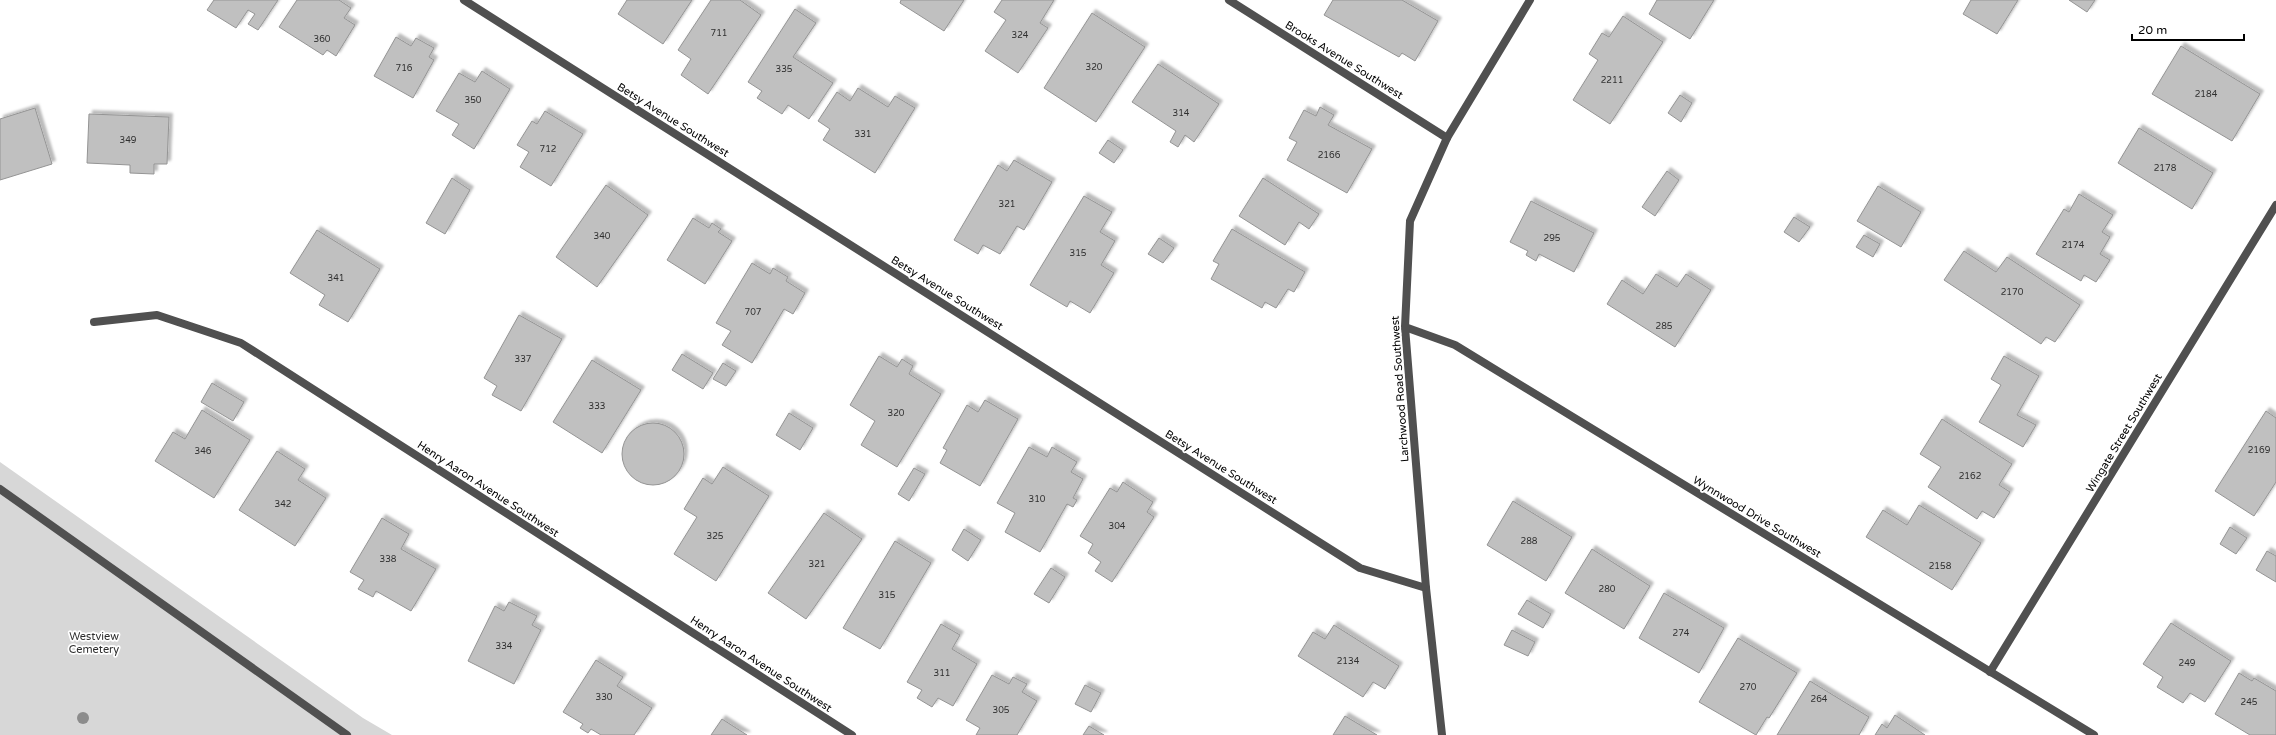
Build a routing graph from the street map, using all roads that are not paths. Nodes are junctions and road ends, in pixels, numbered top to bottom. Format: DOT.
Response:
graph roads {
  1 [pos="464,0"];
  2 [pos="1230,0"];
  3 [pos="1530,0"];
  4 [pos="1447,138"];
  5 [pos="2276,205"];
  6 [pos="94,322"];
  7 [pos="1405,327"];
  8 [pos="0,489"];
  9 [pos="1426,588"];
  10 [pos="1990,672"];
  11 [pos="347,735"];
  12 [pos="852,735"];
  13 [pos="1442,735"];
  14 [pos="2094,735"];
  1 -- 9 [label="street, Betsy Avenue Southwest"];
  2 -- 4 [label="street, Brooks Avenue Southwest"];
  3 -- 4 [label="street, Larchwood Road Southwest"];
  4 -- 7 [label="street, Larchwood Road Southwest"];
  5 -- 10 [label="street, Wingate Street Southwest"];
  6 -- 12 [label="street, Henry Aaron Avenue Southwest"];
  7 -- 9 [label="street, Larchwood Road Southwest"];
  7 -- 10 [label="street, Wynnwood Drive Southwest"];
  8 -- 11 [label="street"];
  9 -- 13 [label="street, Larchwood Road Southwest"];
  10 -- 14 [label="street, Wynnwood Drive Southwest"];
}
